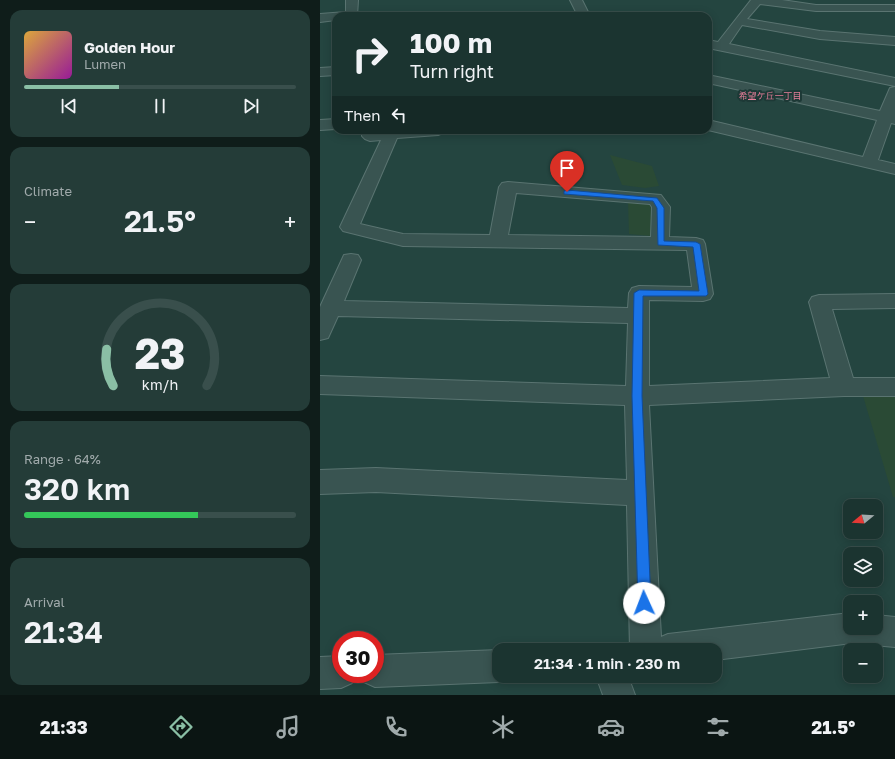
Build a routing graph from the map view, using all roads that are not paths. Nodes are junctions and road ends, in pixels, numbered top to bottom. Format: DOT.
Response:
graph roads {
  1 [pos="352,0"];
  2 [pos="576,0"];
  3 [pos="895,8"];
  4 [pos="352,12"];
  5 [pos="582,12"];
  6 [pos="332,16"];
  7 [pos="320,18"];
  8 [pos="739,21"];
  9 [pos="895,41"];
  10 [pos="714,45"];
  11 [pos="712,80"];
  12 [pos="895,82"];
  13 [pos="895,91"];
  14 [pos="890,117"];
  15 [pos="332,124"];
  16 [pos="320,125"];
  17 [pos="712,126"];
  18 [pos="370,134"];
  19 [pos="400,134"];
  20 [pos="391,135"];
  21 [pos="869,162"];
  22 [pos="895,168"];
  23 [pos="498,240"];
  24 [pos="660,243"];
  25 [pos="351,260"];
  26 [pos="895,301"];
  27 [pos="330,308"];
  28 [pos="638,316"];
  29 [pos="320,332"];
  30 [pos="320,385"];
  31 [pos="844,387"];
  32 [pos="895,387"];
  33 [pos="637,396"];
  34 [pos="320,482"];
  35 [pos="640,493"];
  36 [pos="895,632"];
  37 [pos="646,643"];
  38 [pos="722,644"];
  39 [pos="492,666"];
  40 [pos="384,671"];
  41 [pos="332,672"];
  42 [pos="320,673"];
  43 [pos="615,683"];
  44 [pos="619,695"];
  1 -- 4 [label="street"];
  2 -- 5 [label="street"];
  3 -- 8 [label="street"];
  6 -- 7 [label="street"];
  8 -- 9 [label="street"];
  8 -- 10 [label="street"];
  10 -- 12 [label="street"];
  11 -- 14 [label="street"];
  13 -- 14 [label="street"];
  14 -- 21 [label="street"];
  15 -- 16 [label="street"];
  17 -- 21 [label="street"];
  18 -- 20 [label="street"];
  19 -- 20 [label="street"];
  20 -- 23 [label="street"];
  21 -- 22 [label="street"];
  23 -- 24 [label="street"];
  23 -- 24 [label="street"];
  24 -- 28 [label="street"];
  25 -- 27 [label="street"];
  26 -- 31 [label="street"];
  27 -- 28 [label="street"];
  27 -- 29 [label="street"];
  28 -- 33 [label="street"];
  30 -- 33 [label="street"];
  31 -- 32 [label="street"];
  31 -- 33 [label="street"];
  33 -- 35 [label="street"];
  34 -- 35 [label="street"];
  35 -- 37 [label="street"];
  36 -- 38 [label="street"];
  39 -- 40 [label="street"];
  41 -- 42 [label="street"];
  43 -- 44 [label="street"];
}
